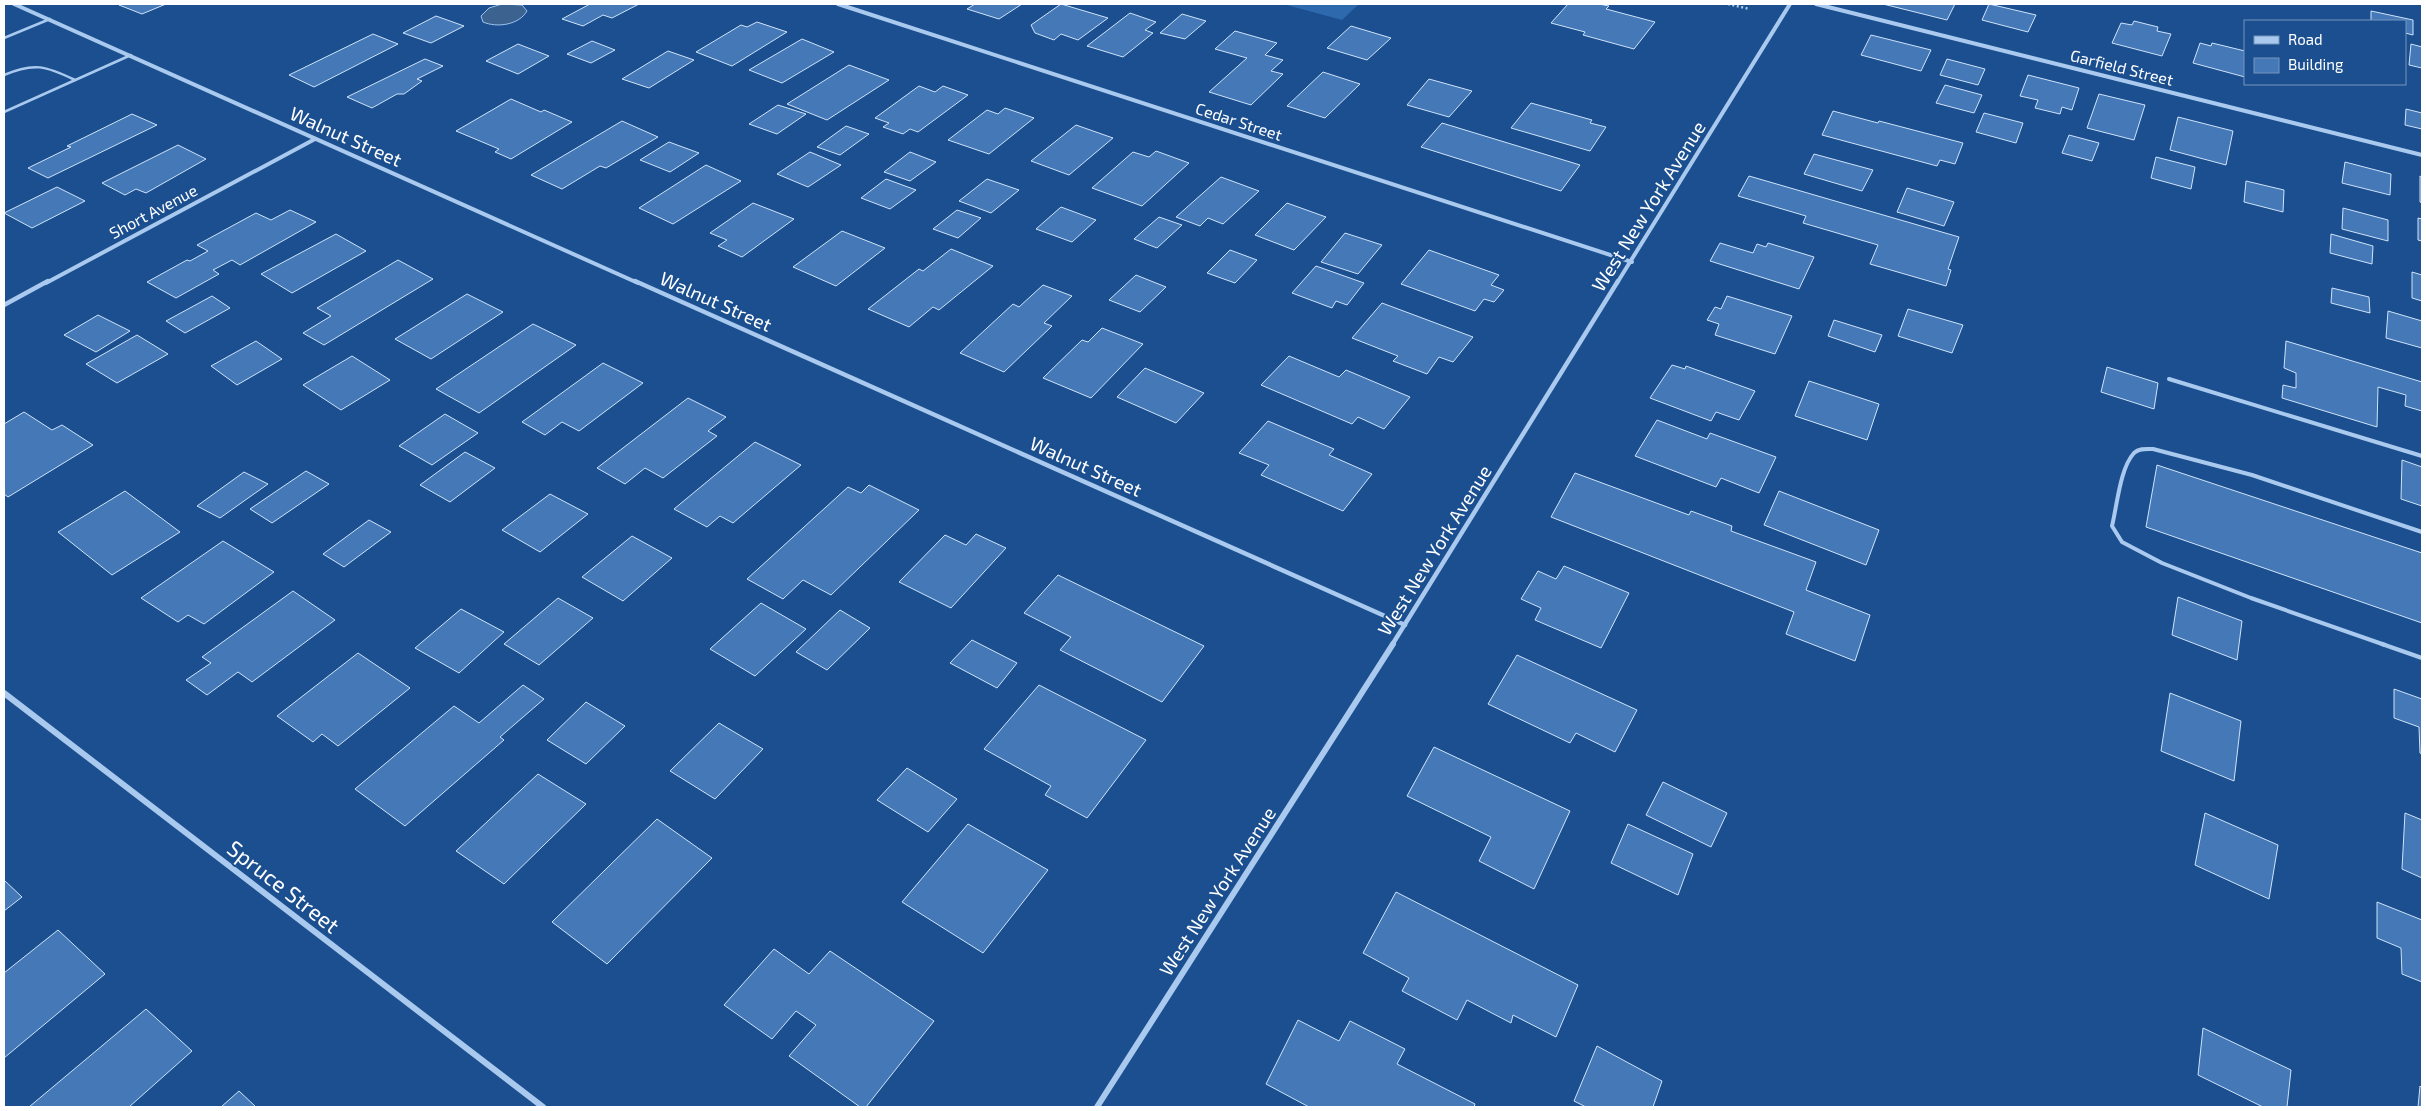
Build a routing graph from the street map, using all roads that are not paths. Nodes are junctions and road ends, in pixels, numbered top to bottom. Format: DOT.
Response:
graph roads {
  1 [pos="14,4"];
  2 [pos="838,4"];
  3 [pos="1790,4"];
  4 [pos="1816,4"];
  5 [pos="50,19"];
  6 [pos="4,38"];
  7 [pos="131,55"];
  8 [pos="4,74"];
  9 [pos="75,80"];
  10 [pos="4,112"];
  11 [pos="315,139"];
  12 [pos="2422,155"];
  13 [pos="1632,262"];
  14 [pos="4,305"];
  15 [pos="2169,379"];
  16 [pos="2422,456"];
  17 [pos="2422,532"];
  18 [pos="1405,625"];
  19 [pos="2422,658"];
  20 [pos="4,693"];
  21 [pos="543,1107"];
  22 [pos="1097,1107"];
  1 -- 5 [label="street, Walnut Street"];
  2 -- 13 [label="street, Cedar Street"];
  3 -- 13 [label="street, West New York Avenue"];
  4 -- 12 [label="street, Garfield Street"];
  5 -- 6 [label="lane"];
  5 -- 7 [label="street, Walnut Street"];
  7 -- 9 [label="lane"];
  7 -- 11 [label="street, Walnut Street"];
  8 -- 9 [label="lane"];
  9 -- 10 [label="lane"];
  11 -- 14 [label="street, Short Avenue"];
  11 -- 18 [label="street, Walnut Street"];
  13 -- 18 [label="street, West New York Avenue"];
  15 -- 16 [label="lane"];
  17 -- 19 [label="lane"];
  18 -- 22 [label="street, West New York Avenue"];
  20 -- 21 [label="street, Spruce Street"];
}
